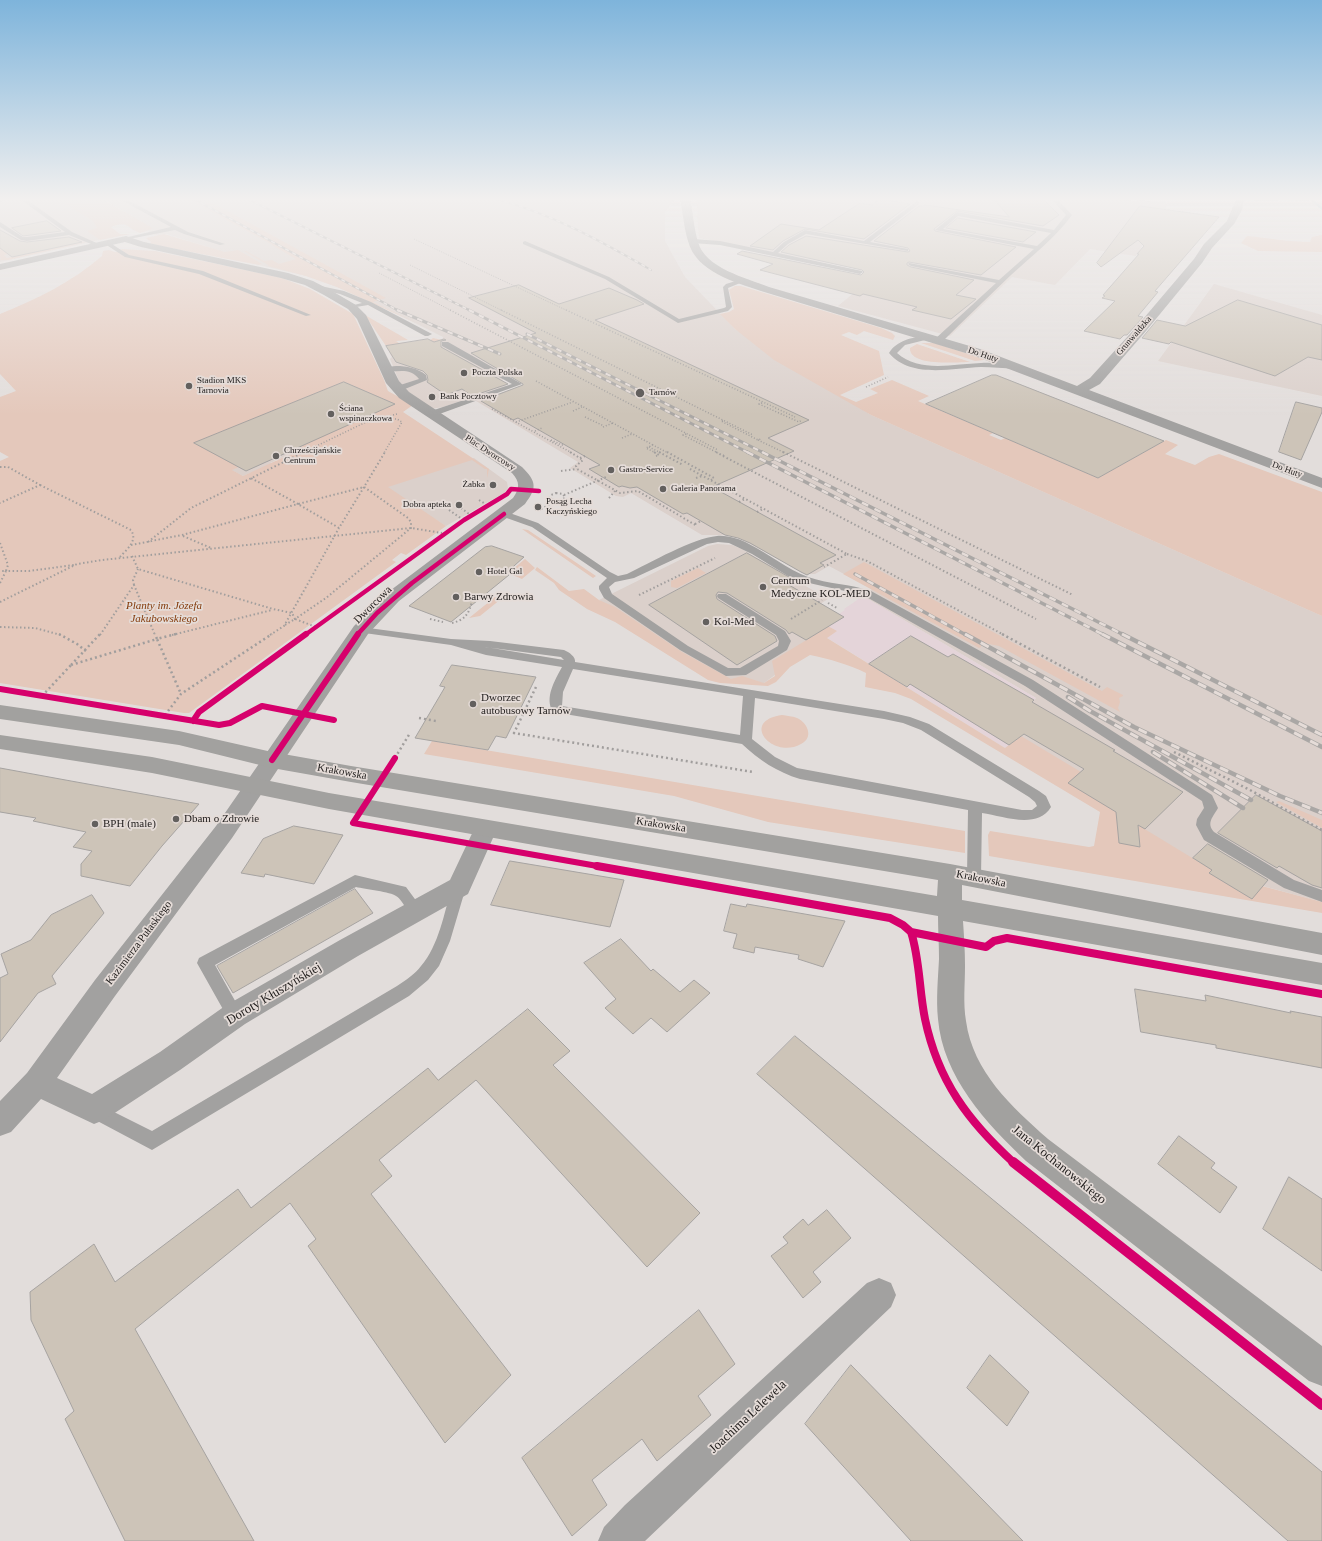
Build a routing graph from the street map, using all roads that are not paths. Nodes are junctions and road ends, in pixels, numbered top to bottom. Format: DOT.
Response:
graph roads {
  1 [pos="196,271"];
  2 [pos="265,271"];
  3 [pos="591,271"];
  4 [pos="722,271"];
  5 [pos="855,271"];
  6 [pos="945,271"];
  7 [pos="1013,271"];
  8 [pos="1190,271"];
  9 [pos="860,272"];
  10 [pos="742,281"];
  11 [pos="1000,282"];
  12 [pos="316,287"];
  13 [pos="369,303"];
  14 [pos="352,307"];
  15 [pos="308,315"];
  16 [pos="428,334"];
  17 [pos="926,337"];
  18 [pos="938,341"];
  19 [pos="445,344"];
  20 [pos="1015,367"];
  21 [pos="386,369"];
  22 [pos="397,389"];
  23 [pos="1078,391"];
  24 [pos="431,414"];
  25 [pos="1322,483"];
  26 [pos="504,514"];
  27 [pos="613,578"];
  28 [pos="722,596"];
  29 [pos="361,630"];
  30 [pos="569,665"];
  31 [pos="749,694"];
  32 [pos="0,712"];
  33 [pos="746,740"];
  34 [pos="0,742"];
  35 [pos="272,760"];
  36 [pos="255,786"];
  37 [pos="975,807"];
  38 [pos="485,829"];
  39 [pos="962,875"];
  40 [pos="459,887"];
  41 [pos="1322,896"];
  42 [pos="950,908"];
  43 [pos="416,910"];
  44 [pos="1322,944"];
  45 [pos="1322,974"];
  46 [pos="235,1016"];
  47 [pos="37,1083"];
  48 [pos="94,1110"];
  49 [pos="0,1122"];
  50 [pos="879,1295"];
  51 [pos="1322,1368"];
  52 [pos="618,1541"];
  1 -- 15 [label="lane"];
  2 -- 12 [label="street"];
  3 -- 10 [label="lane"];
  4 -- 10 [label="street, Do Huty"];
  5 -- 9 [label="lane"];
  6 -- 11 [label="lane"];
  7 -- 11 [label="lane"];
  8 -- 23 [label="street, Grunwaldzka"];
  10 -- 17 [label="street, Do Huty"];
  11 -- 18 [label="lane"];
  12 -- 13 [label="lane"];
  12 -- 14 [label="street"];
  13 -- 14 [label="lane"];
  13 -- 16 [label="lane"];
  14 -- 21 [label="street"];
  17 -- 18 [label="street, Do Huty"];
  17 -- 20 [label="lane"];
  18 -- 20 [label="street, Do Huty"];
  19 -- 24 [label="lane"];
  20 -- 23 [label="street, Do Huty"];
  21 -- 22 [label="street"];
  21 -- 22 [label="lane"];
  22 -- 24 [label="street, Plac Dworcowy"];
  23 -- 25 [label="street, Do Huty"];
  24 -- 26 [label="street, Plac Dworcowy"];
  26 -- 27 [label="lane"];
  26 -- 29 [label="street, Dworcowa"];
  27 -- 28 [label="lane"];
  27 -- 41 [label="lane"];
  29 -- 30 [label="lane"];
  29 -- 35 [label="street, Dworcowa"];
  30 -- 31 [label="lane"];
  30 -- 33 [label="lane"];
  31 -- 33 [label="lane"];
  31 -- 37 [label="lane"];
  32 -- 35 [label="street, Krakowska"];
  33 -- 37 [label="lane"];
  34 -- 36 [label="street"];
  35 -- 36 [label="street, Kazimierza Pułaskiego"];
  35 -- 39 [label="street, Krakowska"];
  36 -- 38 [label="street"];
  36 -- 47 [label="street, Kazimierza Pułaskiego"];
  37 -- 39 [label="lane"];
  38 -- 40 [label="street"];
  38 -- 42 [label="street"];
  39 -- 42 [label="street, Jana Kochanowskiego"];
  39 -- 44 [label="street, Krakowska"];
  40 -- 43 [label="street, Doroty Kłuszyńskiej"];
  40 -- 48 [label="lane"];
  42 -- 45 [label="street"];
  42 -- 51 [label="street, Jana Kochanowskiego"];
  43 -- 46 [label="street, Doroty Kłuszyńskiej"];
  43 -- 46 [label="lane"];
  46 -- 48 [label="street, Doroty Kłuszyńskiej"];
  47 -- 48 [label="street"];
  47 -- 49 [label="street, Kazimierza Pułaskiego"];
  50 -- 52 [label="street, Joachima Lelewela"];
}
